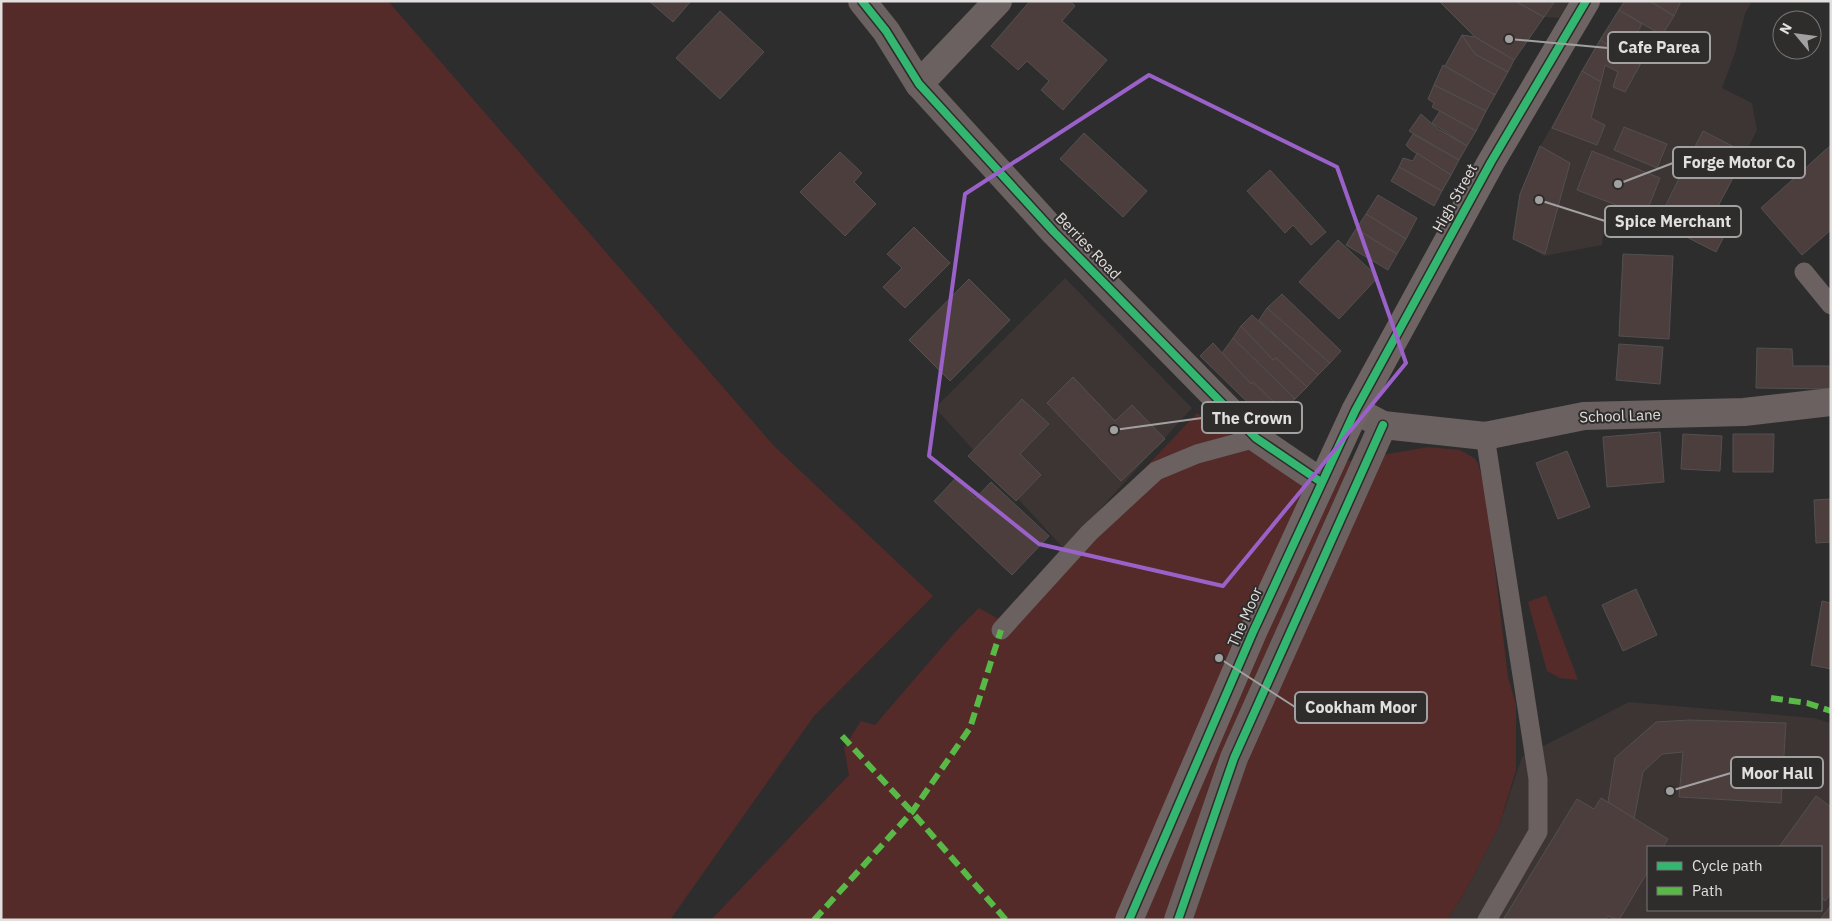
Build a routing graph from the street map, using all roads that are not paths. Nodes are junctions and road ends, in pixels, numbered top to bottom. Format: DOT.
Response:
graph roads {
  1 [pos="862,1"];
  2 [pos="998,1"];
  3 [pos="1586,1"];
  4 [pos="919,84"];
  5 [pos="1804,272"];
  6 [pos="1831,305"];
  7 [pos="1831,402"];
  8 [pos="1355,411"];
  9 [pos="1382,425"];
  10 [pos="1485,436"];
  11 [pos="1256,438"];
  12 [pos="1321,482"];
  13 [pos="1001,630"];
  14 [pos="1128,920"];
  15 [pos="1178,920"];
  16 [pos="1487,920"];
  1 -- 4 [label="street, Berries Road"];
  2 -- 4 [label="street"];
  3 -- 8 [label="main road, High Street"];
  4 -- 11 [label="street, Berries Road"];
  5 -- 6 [label="lane"];
  7 -- 10 [label="street, School Lane"];
  8 -- 9 [label="street, School Lane"];
  8 -- 12 [label="main road, The Moor"];
  9 -- 10 [label="street, School Lane"];
  9 -- 15 [label="street"];
  10 -- 16 [label="lane"];
  11 -- 12 [label="street, Berries Road"];
  11 -- 13 [label="lane"];
  12 -- 14 [label="main road, The Moor"];
}
